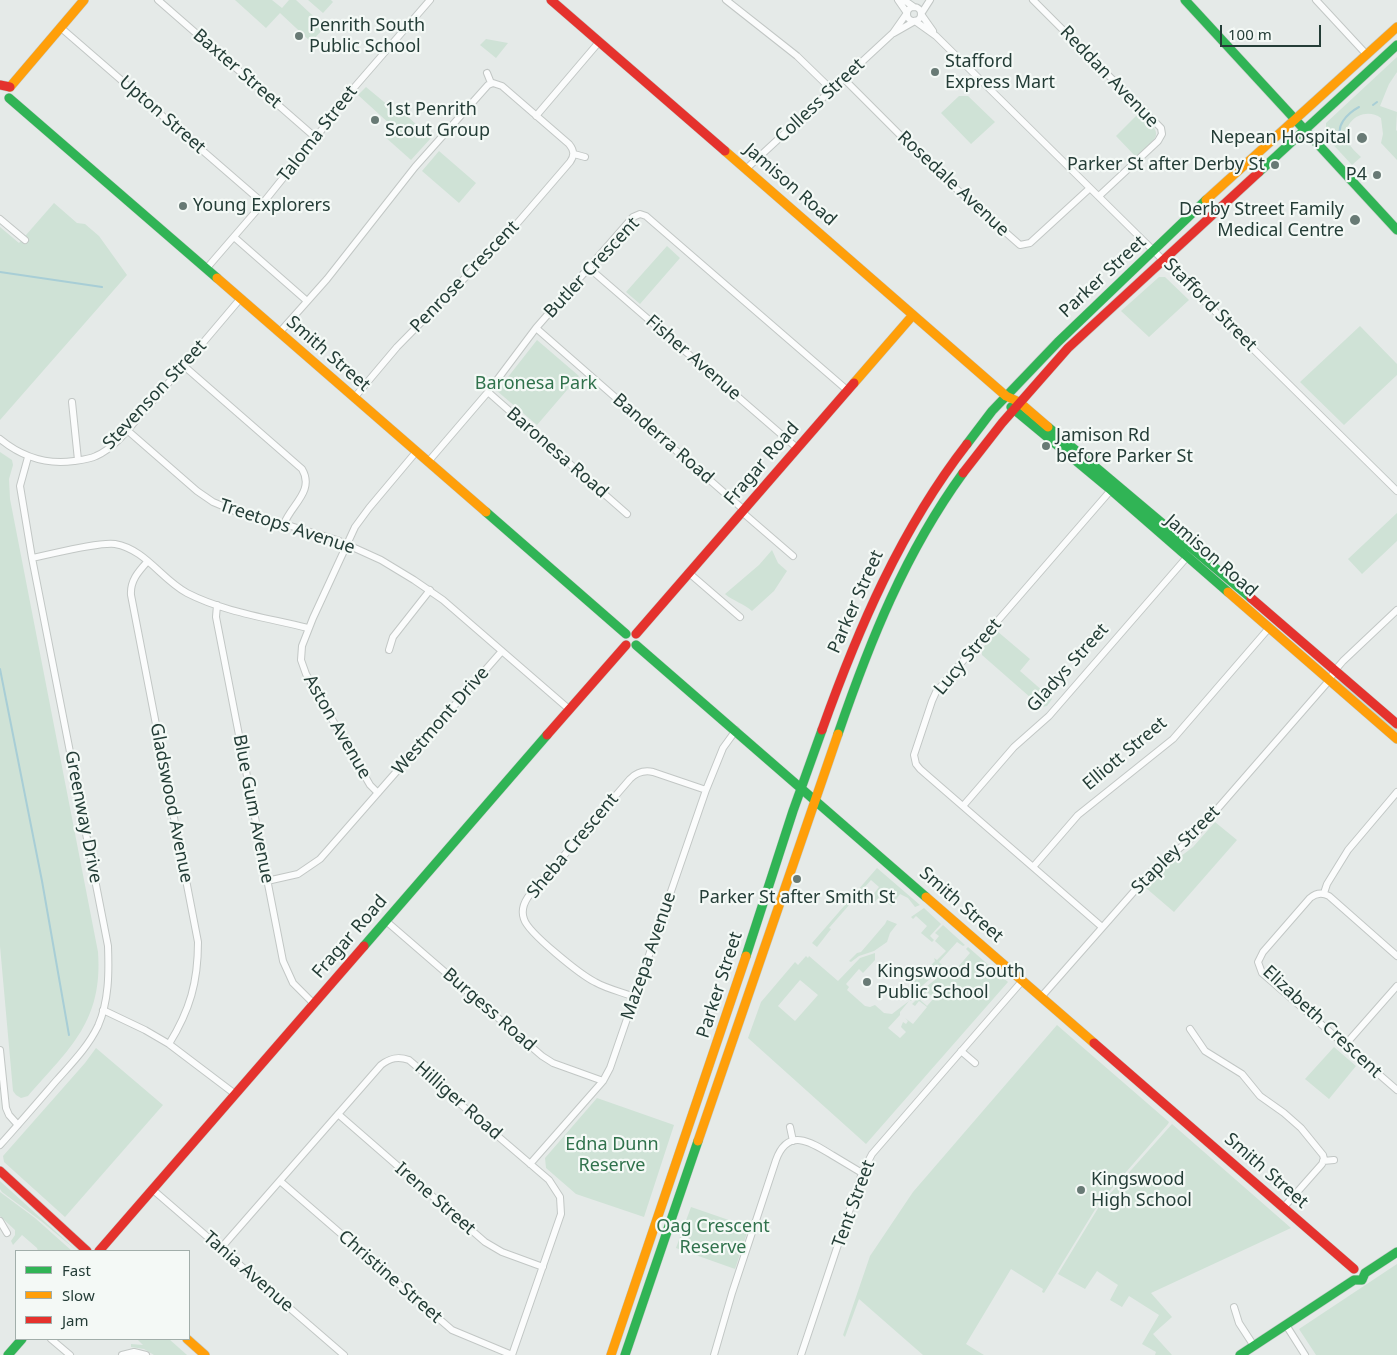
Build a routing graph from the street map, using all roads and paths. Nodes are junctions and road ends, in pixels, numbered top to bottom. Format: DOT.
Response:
graph roads {
  1 [pos="84,0"];
  2 [pos="158,0"];
  3 [pos="430,0"];
  4 [pos="551,0"];
  5 [pos="726,0"];
  6 [pos="898,0"];
  7 [pos="904,0"];
  8 [pos="926,0"];
  9 [pos="930,0"];
  10 [pos="1033,0"];
  11 [pos="1185,0"];
  12 [pos="1316,0"];
  13 [pos="914,7"];
  14 [pos="907,13"];
  15 [pos="921,14"];
  16 [pos="915,21"];
  17 [pos="60,27"];
  18 [pos="1397,27"];
  19 [pos="893,33"];
  20 [pos="936,36"];
  21 [pos="600,42"];
  22 [pos="1397,45"];
  23 [pos="1367,55"];
  24 [pos="487,73"];
  25 [pos="844,79"];
  26 [pos="491,83"];
  27 [pos="0,85"];
  28 [pos="10,87"];
  29 [pos="832,90"];
  30 [pos="5,99"];
  31 [pos="536,116"];
  32 [pos="1295,119"];
  33 [pos="1305,130"];
  34 [pos="316,138"];
  35 [pos="574,154"];
  36 [pos="585,157"];
  37 [pos="746,169"];
  38 [pos="1090,188"];
  39 [pos="1099,196"];
  40 [pos="263,203"];
  41 [pos="0,219"];
  42 [pos="1397,230"];
  43 [pos="234,237"];
  44 [pos="25,240"];
  45 [pos="1154,251"];
  46 [pos="1164,260"];
  47 [pos="589,268"];
  48 [pos="206,269"];
  49 [pos="240,299"];
  50 [pos="307,301"];
  51 [pos="913,315"];
  52 [pos="536,328"];
  53 [pos="279,333"];
  54 [pos="184,366"];
  55 [pos="847,390"];
  56 [pos="488,392"];
  57 [pos="1006,396"];
  58 [pos="354,398"];
  59 [pos="72,402"];
  60 [pos="1019,402"];
  61 [pos="1013,409"];
  62 [pos="127,430"];
  63 [pos="0,439"];
  64 [pos="796,448"];
  65 [pos="416,452"];
  66 [pos="28,457"];
  67 [pos="78,460"];
  68 [pos="428,462"];
  69 [pos="1113,487"];
  70 [pos="1397,491"];
  71 [pos="743,511"];
  72 [pos="627,514"];
  73 [pos="284,524"];
  74 [pos="347,545"];
  75 [pos="1194,549"];
  76 [pos="793,556"];
  77 [pos="1187,557"];
  78 [pos="32,558"];
  79 [pos="147,562"];
  80 [pos="689,573"];
  81 [pos="430,590"];
  82 [pos="217,605"];
  83 [pos="1397,610"];
  84 [pos="740,617"];
  85 [pos="1276,619"];
  86 [pos="308,628"];
  87 [pos="1269,628"];
  88 [pos="626,634"];
  89 [pos="636,634"];
  90 [pos="636,644"];
  91 [pos="626,645"];
  92 [pos="389,650"];
  93 [pos="502,651"];
  94 [pos="1334,671"];
  95 [pos="1329,680"];
  96 [pos="570,710"];
  97 [pos="1397,724"];
  98 [pos="736,730"];
  99 [pos="1397,739"];
  100 [pos="802,788"];
  101 [pos="706,790"];
  102 [pos="1397,792"];
  103 [pos="378,793"];
  104 [pos="814,800"];
  105 [pos="964,806"];
  106 [pos="1033,867"];
  107 [pos="267,881"];
  108 [pos="1324,893"];
  109 [pos="386,921"];
  110 [pos="1102,927"];
  111 [pos="1397,956"];
  112 [pos="1023,980"];
  113 [pos="1397,986"];
  114 [pos="1042,996"];
  115 [pos="635,997"];
  116 [pos="314,1004"];
  117 [pos="103,1010"];
  118 [pos="1190,1029"];
  119 [pos="169,1044"];
  120 [pos="1345,1045"];
  121 [pos="0,1050"];
  122 [pos="961,1051"];
  123 [pos="975,1063"];
  124 [pos="603,1081"];
  125 [pos="1397,1090"];
  126 [pos="235,1094"];
  127 [pos="338,1114"];
  128 [pos="18,1125"];
  129 [pos="790,1127"];
  130 [pos="793,1141"];
  131 [pos="0,1145"];
  132 [pos="1334,1160"];
  133 [pos="1323,1161"];
  134 [pos="530,1164"];
  135 [pos="0,1171"];
  136 [pos="862,1173"];
  137 [pos="280,1181"];
  138 [pos="152,1190"];
  139 [pos="1284,1207"];
  140 [pos="0,1221"];
  141 [pos="7,1233"];
  142 [pos="221,1248"];
  143 [pos="87,1250"];
  144 [pos="99,1250"];
  145 [pos="1397,1252"];
  146 [pos="543,1267"];
  147 [pos="1354,1269"];
  148 [pos="1365,1273"];
  149 [pos="1354,1280"];
  150 [pos="1234,1307"];
  151 [pos="1286,1325"];
  152 [pos="21,1340"];
  153 [pos="52,1340"];
  154 [pos="188,1340"];
  155 [pos="1254,1346"];
  156 [pos="8,1355"];
  157 [pos="70,1355"];
  158 [pos="122,1355"];
  159 [pos="146,1355"];
  160 [pos="205,1355"];
  161 [pos="344,1355"];
  162 [pos="512,1355"];
  163 [pos="611,1355"];
  164 [pos="625,1355"];
  165 [pos="714,1355"];
  166 [pos="801,1355"];
  167 [pos="1240,1355"];
  168 [pos="1304,1355"];
  1 -- 17 [label="main road"];
  2 -- 34 [label="street, Baxter Street"];
  3 -- 34 [label="street, Taloma Street"];
  4 -- 21 [label="main road, Jamison Road"];
  5 -- 29 [label="street"];
  6 -- 14 [label="street"];
  7 -- 13 [label="street"];
  8 -- 13 [label="street"];
  9 -- 15 [label="street"];
  10 -- 39 [label="street, Reddan Avenue"];
  11 -- 32 [label="main road"];
  12 -- 23 [label="street"];
  13 -- 14 [label="street"];
  13 -- 15 [label="street"];
  14 -- 16 [label="street"];
  14 -- 19 [label="street, Colless Street"];
  15 -- 16 [label="street"];
  15 -- 20 [label="street, Stafford Street"];
  16 -- 19 [label="street, Colless Street"];
  16 -- 20 [label="street, Stafford Street"];
  17 -- 28 [label="main road"];
  17 -- 40 [label="street, Upton Street"];
  18 -- 23 [label="main road, Parker Street"];
  19 -- 25 [label="street, Colless Street"];
  20 -- 38 [label="street, Stafford Street"];
  21 -- 31 [label="street"];
  21 -- 37 [label="main road, Jamison Road"];
  22 -- 33 [label="main road, Parker Street"];
  23 -- 32 [label="main road, Parker Street"];
  24 -- 26 [label="street"];
  25 -- 29 [label="street, Colless Street"];
  25 -- 38 [label="street, Rosedale Avenue"];
  26 -- 31 [label="street"];
  26 -- 50 [label="street"];
  27 -- 28 [label="main road"];
  28 -- 30 [label="main road"];
  29 -- 37 [label="street, Colless Street"];
  30 -- 48 [label="main road, Smith Street"];
  31 -- 35 [label="street"];
  32 -- 33 [label="main road"];
  32 -- 45 [label="main road, Parker Street"];
  33 -- 42 [label="main road"];
  33 -- 46 [label="main road, Parker Street"];
  34 -- 40 [label="street, Taloma Street"];
  35 -- 36 [label="street"];
  35 -- 58 [label="street, Penrose Crescent"];
  37 -- 51 [label="main road, Jamison Road"];
  38 -- 39 [label="street, Stafford Street"];
  39 -- 45 [label="street, Stafford Street"];
  40 -- 43 [label="street, Taloma Street"];
  41 -- 44 [label="street"];
  43 -- 48 [label="street, Taloma Street"];
  43 -- 50 [label="street"];
  45 -- 46 [label="street, Stafford Street"];
  45 -- 57 [label="main road, Parker Street"];
  46 -- 60 [label="main road, Parker Street"];
  46 -- 70 [label="street, Stafford Street"];
  47 -- 52 [label="street, Butler Crescent"];
  47 -- 55 [label="street, Butler Crescent"];
  47 -- 64 [label="street, Fisher Avenue"];
  48 -- 49 [label="main road, Smith Street"];
  49 -- 53 [label="main road, Smith Street"];
  49 -- 54 [label="street, Stevenson Street"];
  50 -- 53 [label="street"];
  51 -- 55 [label="main road, Fragar Road"];
  51 -- 57 [label="main road, Jamison Road"];
  52 -- 56 [label="street, Butler Crescent"];
  52 -- 71 [label="street, Banderra Road"];
  53 -- 58 [label="main road, Smith Street"];
  54 -- 62 [label="street, Stevenson Street"];
  54 -- 73 [label="street"];
  55 -- 64 [label="main road, Fragar Road"];
  56 -- 68 [label="street, Butler Crescent"];
  56 -- 72 [label="street, Baronesa Road"];
  57 -- 60 [label="main road, Jamison Road"];
  57 -- 61 [label="main road, Jamison Road"];
  57 -- 100 [label="main road, Parker Street"];
  58 -- 65 [label="main road, Smith Street"];
  59 -- 67 [label="street"];
  60 -- 61 [label="main road, Parker Street"];
  60 -- 69 [label="main road, Jamison Road"];
  61 -- 69 [label="main road, Jamison Road"];
  61 -- 104 [label="main road, Parker Street"];
  62 -- 67 [label="street, Stevenson Street"];
  62 -- 73 [label="street, Treetops Avenue"];
  63 -- 66 [label="street, Stevenson Street"];
  64 -- 71 [label="main road, Fragar Road"];
  65 -- 68 [label="main road, Smith Street"];
  65 -- 74 [label="street, Aston Avenue"];
  66 -- 67 [label="street, Stevenson Street"];
  66 -- 78 [label="street, Greenway Drive"];
  68 -- 88 [label="main road, Smith Street"];
  69 -- 75 [label="main road, Jamison Road"];
  69 -- 77 [label="main road, Jamison Road"];
  69 -- 105 [label="street, Lucy Street"];
  71 -- 76 [label="street, Banderra Road"];
  71 -- 80 [label="main road, Fragar Road"];
  73 -- 74 [label="street, Treetops Avenue"];
  74 -- 81 [label="street, Treetops Avenue"];
  74 -- 86 [label="street, Aston Avenue"];
  75 -- 77 [label="main road, Gladys Street"];
  75 -- 85 [label="main road, Jamison Road"];
  77 -- 87 [label="main road, Jamison Road"];
  77 -- 105 [label="street, Gladys Street"];
  78 -- 79 [label="street"];
  78 -- 117 [label="street, Greenway Drive"];
  79 -- 82 [label="street"];
  79 -- 119 [label="street, Gladswood Avenue"];
  80 -- 84 [label="street"];
  80 -- 89 [label="main road, Fragar Road"];
  81 -- 92 [label="street"];
  81 -- 93 [label="street, Treetops Avenue"];
  82 -- 86 [label="street"];
  82 -- 107 [label="street, Blue Gum Avenue"];
  83 -- 94 [label="street, Stapley Street"];
  85 -- 87 [label="main road, Elliott Street"];
  85 -- 94 [label="main road, Jamison Road"];
  86 -- 103 [label="street, Aston Avenue"];
  87 -- 95 [label="main road, Jamison Road"];
  87 -- 106 [label="street, Elliott Street"];
  88 -- 89 [label="main road"];
  88 -- 91 [label="main road"];
  89 -- 90 [label="main road"];
  90 -- 91 [label="main road"];
  90 -- 98 [label="main road, Smith Street"];
  91 -- 96 [label="main road, Fragar Road"];
  93 -- 96 [label="street, Treetops Avenue"];
  93 -- 103 [label="street, Westmont Drive"];
  94 -- 95 [label="street, Stapley Street"];
  94 -- 97 [label="main road, Jamison Road"];
  95 -- 99 [label="main road, Jamison Road"];
  95 -- 110 [label="street, Stapley Street"];
  96 -- 109 [label="main road, Fragar Road"];
  98 -- 100 [label="main road, Smith Street"];
  98 -- 101 [label="street, Mazepa Avenue"];
  100 -- 104 [label="main road, Smith Street"];
  100 -- 163 [label="main road, Parker Street"];
  101 -- 115 [label="street, Mazepa Avenue"];
  101 -- 115 [label="street, Sheba Crescent"];
  102 -- 108 [label="street"];
  103 -- 107 [label="street, Westmont Drive"];
  104 -- 112 [label="main road, Smith Street"];
  104 -- 164 [label="main road, Parker Street"];
  105 -- 106 [label="street, Lucy Street"];
  106 -- 110 [label="street, Lucy Street"];
  107 -- 116 [label="street, Blue Gum Avenue"];
  108 -- 111 [label="street"];
  108 -- 120 [label="street, Elizabeth Crescent"];
  109 -- 116 [label="main road, Fragar Road"];
  109 -- 124 [label="street, Burgess Road"];
  110 -- 114 [label="street, Stapley Street"];
  112 -- 114 [label="main road, Smith Street"];
  112 -- 122 [label="street, Tent Street"];
  113 -- 120 [label="street"];
  114 -- 139 [label="main road, Smith Street"];
  115 -- 124 [label="street, Mazepa Avenue"];
  116 -- 126 [label="main road, Fragar Road"];
  117 -- 119 [label="street"];
  117 -- 128 [label="street, Greenway Drive"];
  118 -- 133 [label="street"];
  119 -- 126 [label="street"];
  120 -- 125 [label="street, Elizabeth Crescent"];
  121 -- 128 [label="street"];
  122 -- 123 [label="street"];
  122 -- 136 [label="street, Tent Street"];
  124 -- 134 [label="street, Mazepa Avenue"];
  126 -- 138 [label="main road, Fragar Road"];
  127 -- 134 [label="street, Hilliger Road"];
  127 -- 137 [label="street, Hilliger Road"];
  127 -- 146 [label="street, Irene Street"];
  128 -- 131 [label="street, Greenway Drive"];
  129 -- 130 [label="street"];
  130 -- 136 [label="street"];
  130 -- 165 [label="street"];
  132 -- 133 [label="street"];
  133 -- 139 [label="street"];
  134 -- 146 [label="street, Hilliger Road"];
  135 -- 143 [label="main road"];
  136 -- 166 [label="street, Tent Street"];
  137 -- 142 [label="street, Hilliger Road"];
  137 -- 162 [label="street, Christine Street"];
  138 -- 142 [label="street, Tania Avenue"];
  138 -- 144 [label="main road, Fragar Road"];
  139 -- 147 [label="main road, Smith Street"];
  140 -- 141 [label="street"];
  142 -- 161 [label="street, Tania Avenue"];
  145 -- 148 [label="main road"];
  146 -- 162 [label="street, Hilliger Road"];
  147 -- 148 [label="main road"];
  147 -- 149 [label="main road"];
  148 -- 149 [label="main road"];
  149 -- 151 [label="main road"];
  150 -- 155 [label="street"];
  151 -- 155 [label="main road"];
  151 -- 168 [label="street"];
  152 -- 156 [label="main road"];
  153 -- 157 [label="street"];
  154 -- 160 [label="main road"];
  155 -- 167 [label="main road"];
  158 -- 159 [label="street"];
}
